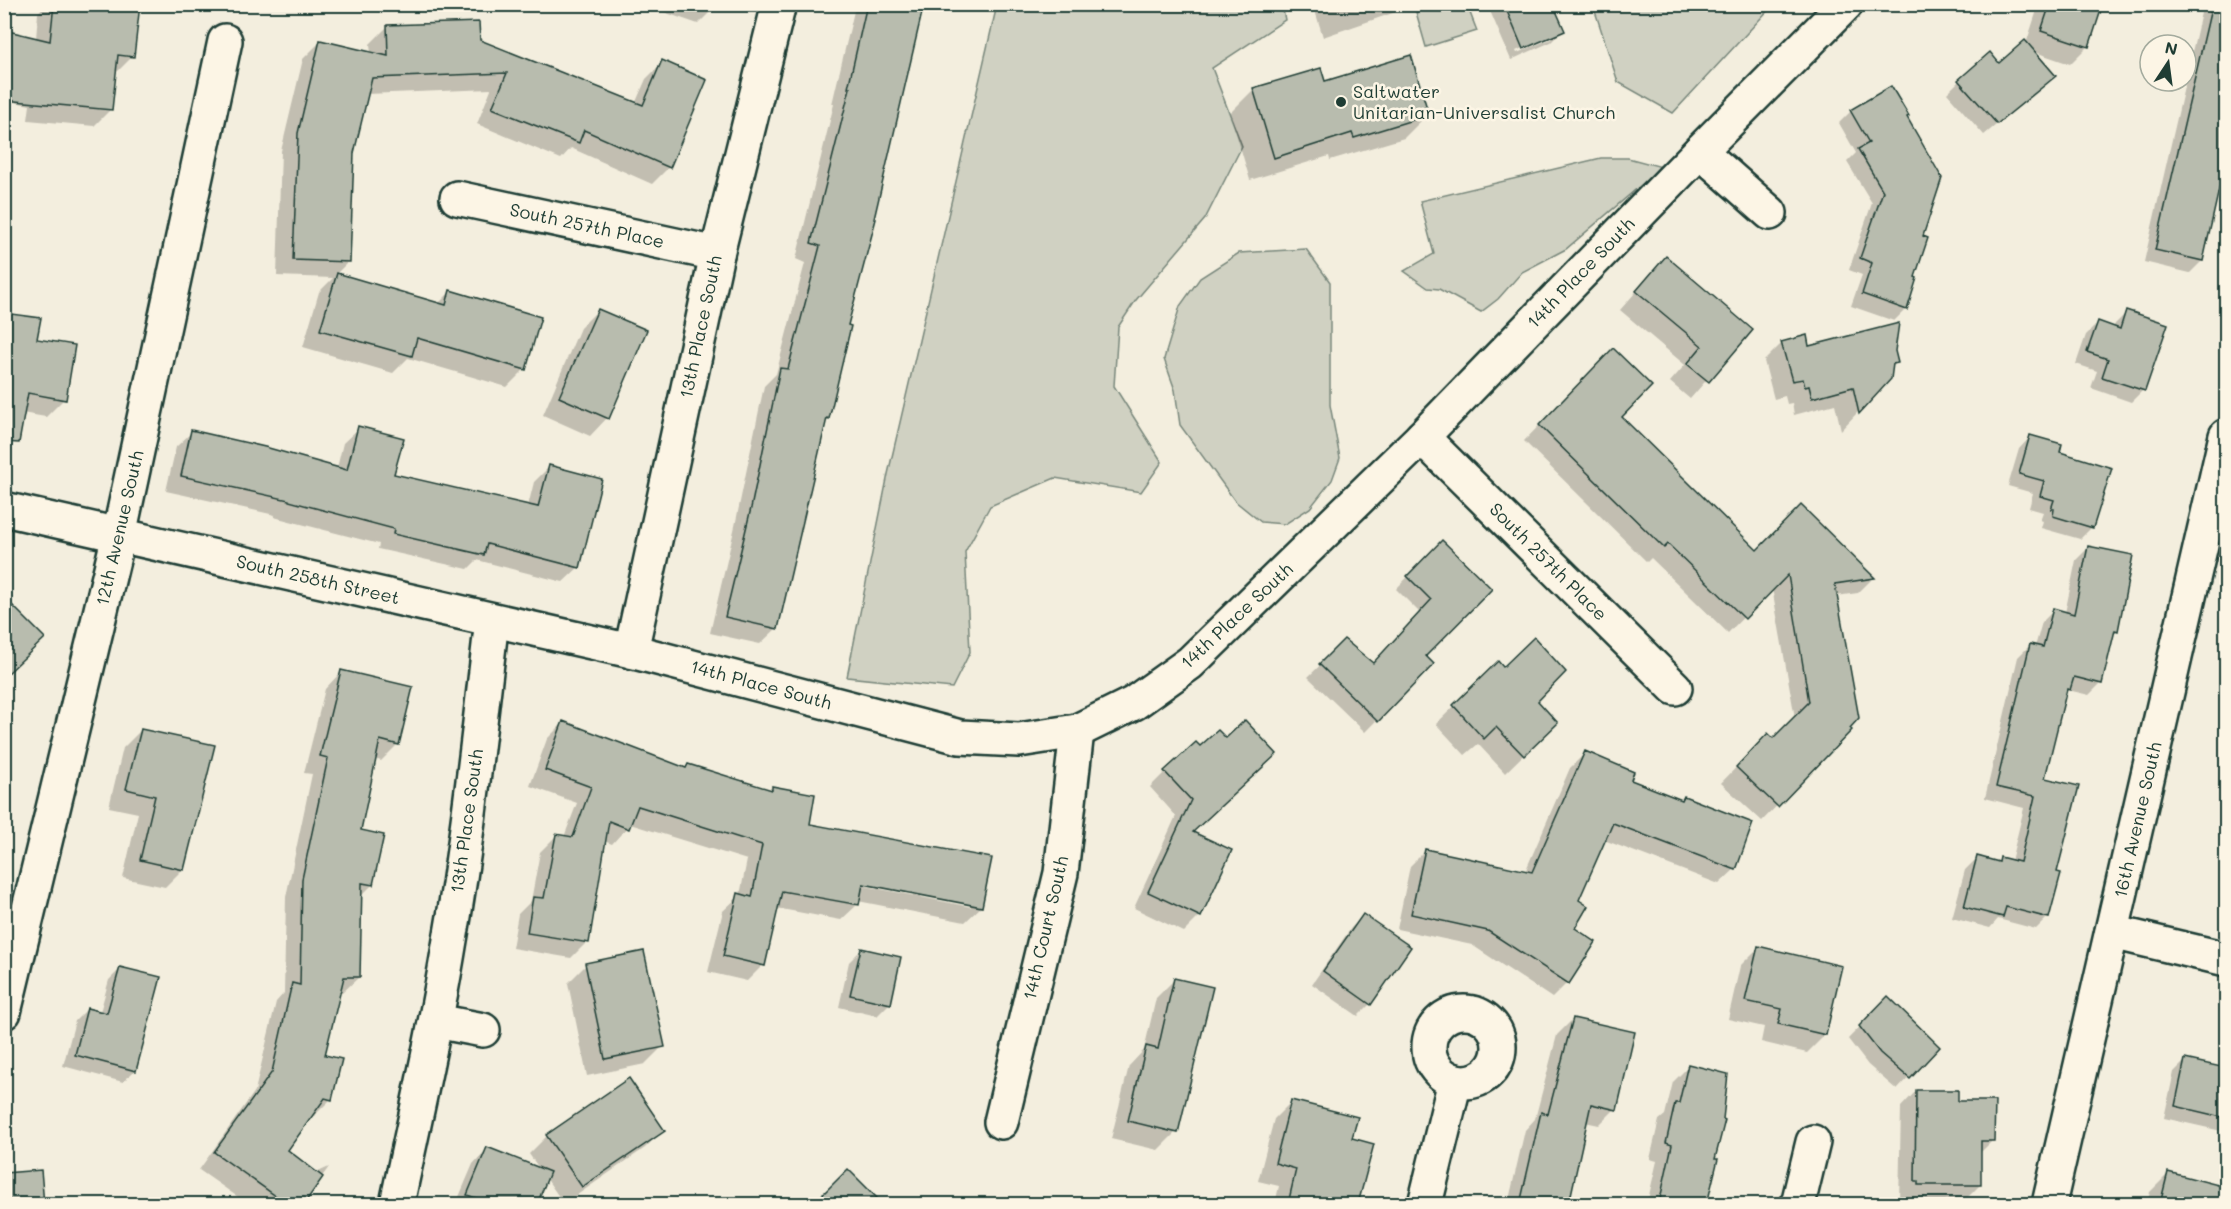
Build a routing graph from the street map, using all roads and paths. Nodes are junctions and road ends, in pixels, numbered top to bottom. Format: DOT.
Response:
graph roads {
  1 [pos="779,4"];
  2 [pos="1846,4"];
  3 [pos="225,40"];
  4 [pos="1700,151"];
  5 [pos="457,198"];
  6 [pos="1770,213"];
  7 [pos="717,254"];
  8 [pos="2226,436"];
  9 [pos="1422,437"];
  10 [pos="4,509"];
  11 [pos="119,535"];
  12 [pos="492,620"];
  13 [pos="631,651"];
  14 [pos="1675,688"];
  15 [pos="1077,731"];
  16 [pos="2112,932"];
  17 [pos="2226,959"];
  18 [pos="4,1012"];
  19 [pos="436,1020"];
  20 [pos="483,1030"];
  21 [pos="1455,1081"];
  22 [pos="1001,1122"];
  23 [pos="1813,1142"];
  24 [pos="397,1204"];
  25 [pos="1425,1204"];
  26 [pos="1798,1204"];
  27 [pos="2049,1204"];
  1 -- 7 [label="street, 13th Place South"];
  2 -- 4 [label="street, 14th Place South"];
  3 -- 11 [label="street, 12th Avenue South"];
  4 -- 6 [label="street"];
  4 -- 9 [label="street, 14th Place South"];
  5 -- 7 [label="street, South 257th Place"];
  7 -- 13 [label="street, 13th Place South"];
  8 -- 16 [label="street, 16th Avenue South"];
  9 -- 14 [label="street, South 257th Place"];
  9 -- 15 [label="street, 14th Place South"];
  10 -- 11 [label="street, South 258th Street"];
  11 -- 12 [label="street, South 258th Street"];
  11 -- 18 [label="street, 12th Avenue South"];
  12 -- 13 [label="street, South 258th Street"];
  12 -- 19 [label="street, 13th Place South"];
  13 -- 15 [label="street, 14th Place South"];
  15 -- 22 [label="street, 14th Court South"];
  16 -- 17 [label="street"];
  16 -- 27 [label="street, 16th Avenue South"];
  19 -- 20 [label="street"];
  19 -- 24 [label="street, 13th Place South"];
  21 -- 25 [label="street"];
  23 -- 26 [label="street"];
}
